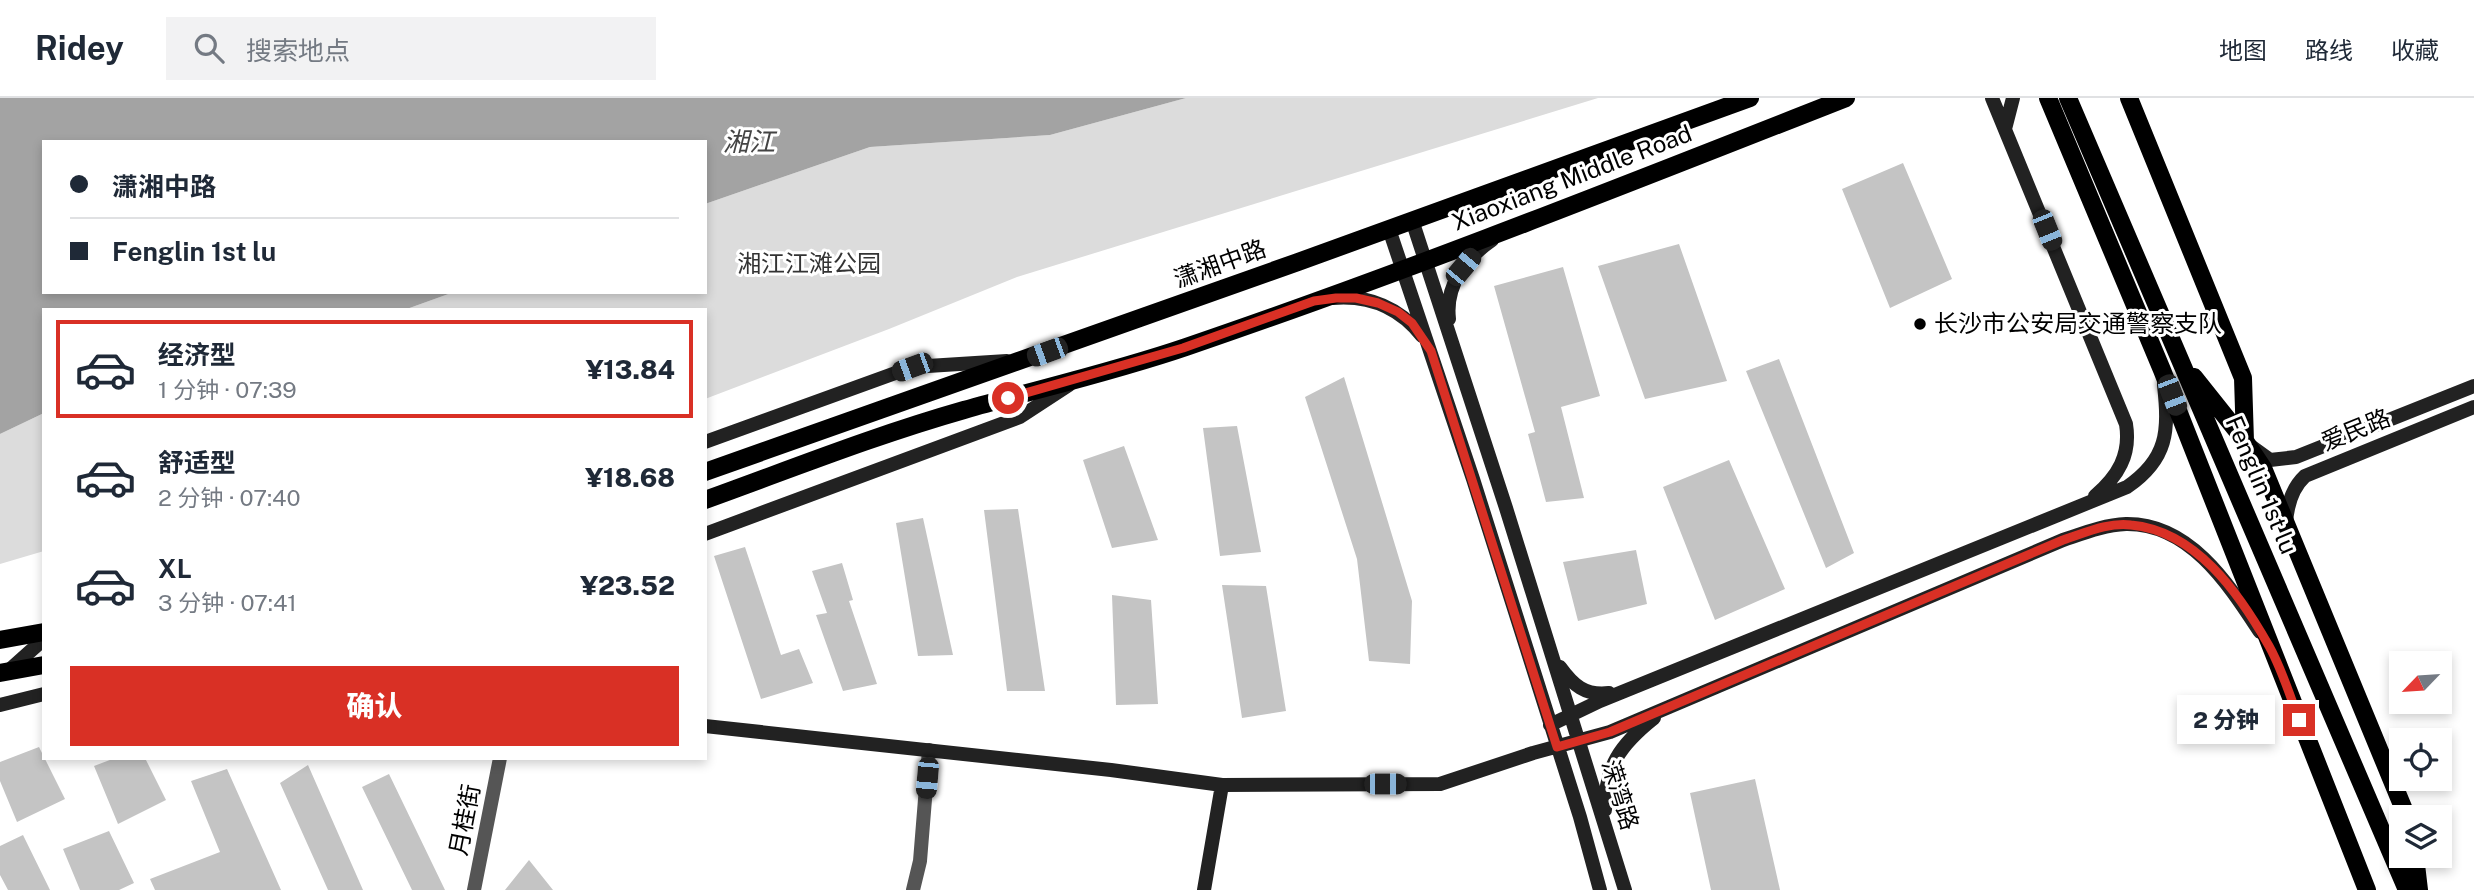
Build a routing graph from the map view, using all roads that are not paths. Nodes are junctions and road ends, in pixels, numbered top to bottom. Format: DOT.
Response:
graph roads {
  1 [pos="1750,98"];
  2 [pos="1846,98"];
  3 [pos="1992,98"];
  4 [pos="2013,98"];
  5 [pos="2129,98"];
  6 [pos="2068,99"];
  7 [pos="2050,103"];
  8 [pos="2005,129"];
  9 [pos="1412,220"];
  10 [pos="1389,229"];
  11 [pos="1506,231"];
  12 [pos="1425,260"];
  13 [pos="1403,269"];
  14 [pos="1314,301"];
  15 [pos="1453,348"];
  16 [pos="1431,351"];
  17 [pos="2179,358"];
  18 [pos="1022,360"];
  19 [pos="2162,370"];
  20 [pos="1077,380"];
  21 [pos="2474,386"];
  22 [pos="2474,407"];
  23 [pos="2245,440"];
  24 [pos="707,441"];
  25 [pos="707,471"];
  26 [pos="707,499"];
  27 [pos="2088,503"];
  28 [pos="2286,525"];
  29 [pos="707,533"];
  30 [pos="42,632"];
  31 [pos="0,640"];
  32 [pos="42,641"];
  33 [pos="2270,648"];
  34 [pos="1552,653"];
  35 [pos="42,664"];
  36 [pos="0,675"];
  37 [pos="1630,688"];
  38 [pos="42,694"];
  39 [pos="0,705"];
  40 [pos="1666,708"];
  41 [pos="1571,714"];
  42 [pos="1550,725"];
  43 [pos="707,726"];
  44 [pos="1580,742"];
  45 [pos="1557,747"];
  46 [pos="929,750"];
  47 [pos="500,760"];
  48 [pos="1222,785"];
  49 [pos="2402,805"];
  50 [pos="1611,839"];
  51 [pos="2416,868"];
  52 [pos="474,890"];
  53 [pos="913,890"];
  54 [pos="1204,890"];
  55 [pos="1600,890"];
  56 [pos="1625,890"];
  57 [pos="2367,890"];
  58 [pos="2407,890"];
  59 [pos="2418,890"];
  1 -- 9 [label="main road, 潇湘中路"];
  2 -- 11 [label="main road, Xiaoxiang Middle Road"];
  3 -- 8 [label="main road"];
  4 -- 8 [label="main road"];
  5 -- 23 [label="main road"];
  6 -- 17 [label="main road, Fenglin 1st lu"];
  7 -- 19 [label="main road, Fenglin 1st lu"];
  8 -- 27 [label="main road"];
  9 -- 10 [label="main road, 潇湘中路"];
  9 -- 12 [label="main road"];
  10 -- 13 [label="main road"];
  10 -- 18 [label="main road, 潇湘中路"];
  11 -- 12 [label="main road, Xiaoxiang Middle Road"];
  11 -- 15 [label="main road"];
  12 -- 13 [label="main road, Xiaoxiang Middle Road"];
  12 -- 15 [label="main road"];
  13 -- 14 [label="main road, Xiaoxiang Middle Road"];
  13 -- 16 [label="main road"];
  14 -- 16 [label="main road"];
  14 -- 20 [label="main road"];
  15 -- 34 [label="main road, 溁湾路"];
  16 -- 42 [label="main road"];
  17 -- 23 [label="main road"];
  17 -- 58 [label="main road, Fenglin 1st lu"];
  18 -- 24 [label="main road"];
  18 -- 25 [label="main road, 潇湘中路"];
  19 -- 27 [label="main road"];
  19 -- 33 [label="main road, Fenglin 1st lu"];
  20 -- 26 [label="main road"];
  20 -- 29 [label="main road"];
  21 -- 23 [label="main road"];
  22 -- 28 [label="main road, 爱民路"];
  23 -- 28 [label="main road"];
  27 -- 37 [label="main road"];
  28 -- 49 [label="main road"];
  30 -- 31 [label="main road"];
  32 -- 36 [label="main road"];
  33 -- 40 [label="main road"];
  33 -- 57 [label="main road, Fenglin 1st lu"];
  34 -- 37 [label="main road"];
  34 -- 41 [label="main road, 溁湾路"];
  35 -- 36 [label="main road"];
  37 -- 41 [label="main road"];
  38 -- 39 [label="main road"];
  40 -- 44 [label="main road"];
  40 -- 50 [label="main road"];
  41 -- 42 [label="main road"];
  41 -- 44 [label="main road, 溁湾路"];
  42 -- 45 [label="main road"];
  43 -- 46 [label="main road"];
  44 -- 45 [label="main road"];
  44 -- 50 [label="main road, 溁湾路"];
  45 -- 48 [label="main road"];
  45 -- 55 [label="main road"];
  46 -- 48 [label="main road"];
  46 -- 53 [label="street"];
  47 -- 52 [label="street, 月桂街"];
  48 -- 54 [label="main road"];
  50 -- 56 [label="main road, 溁湾路"];
  51 -- 59 [label="main road"];
}
